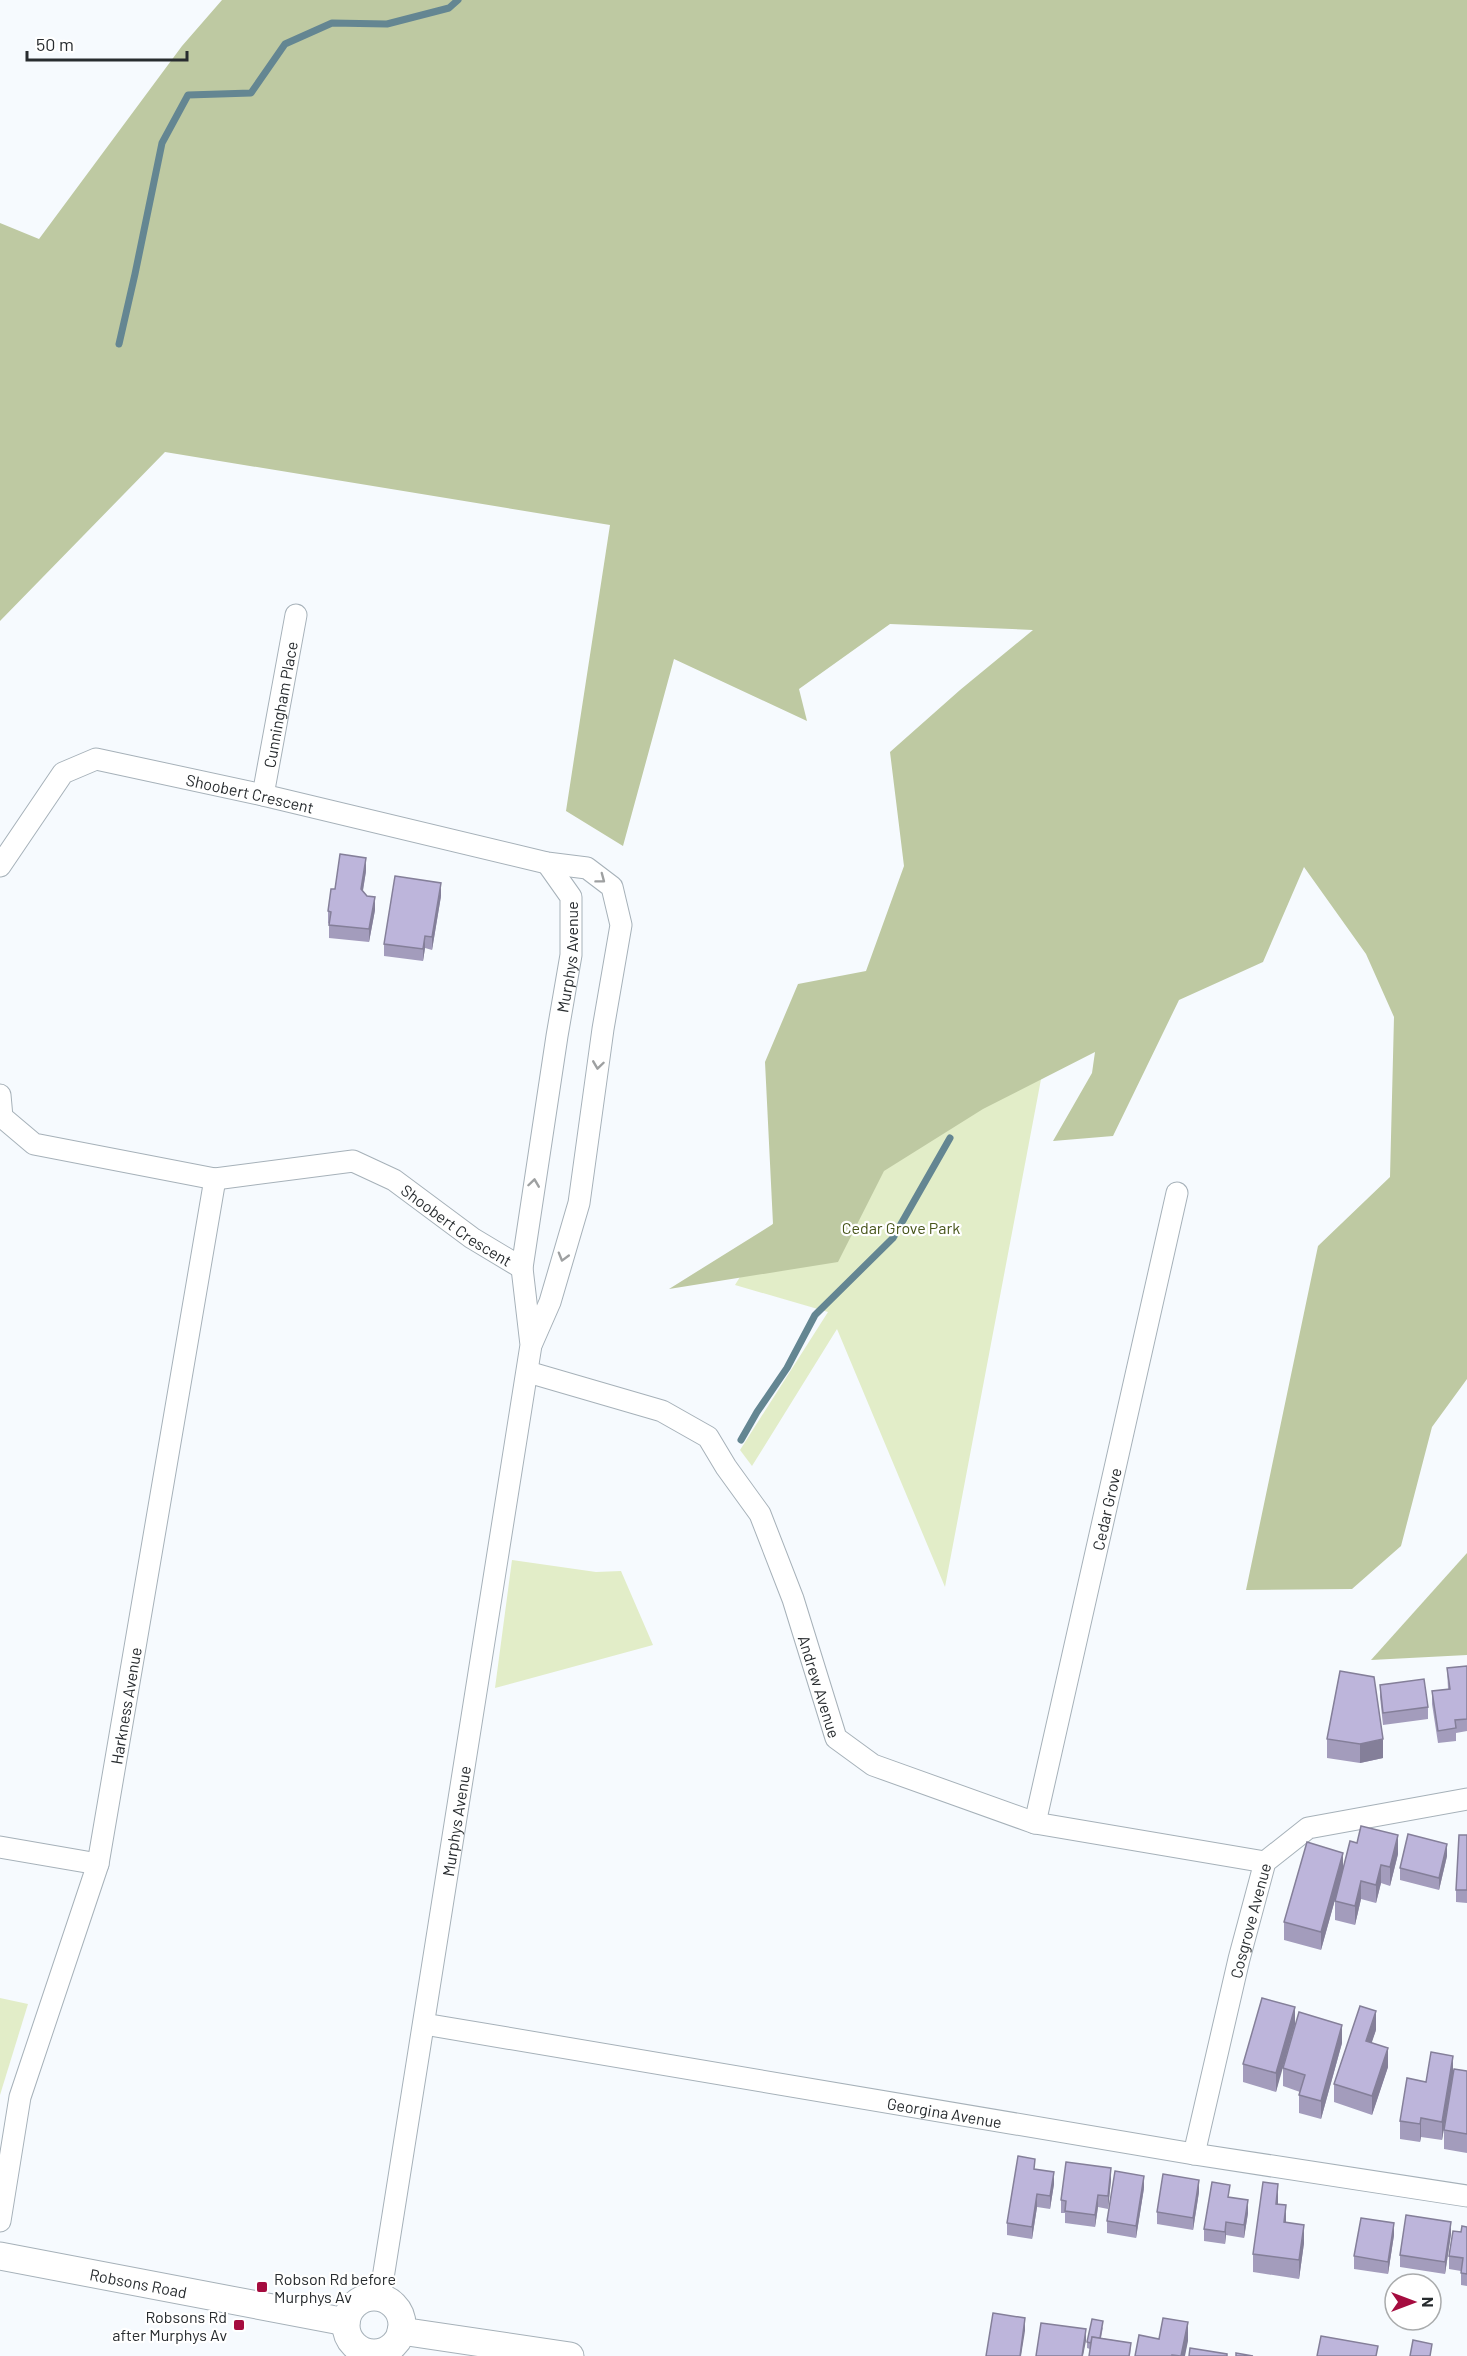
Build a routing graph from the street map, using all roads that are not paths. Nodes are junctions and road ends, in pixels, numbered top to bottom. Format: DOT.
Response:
graph roads {
  1 [pos="296,615"];
  2 [pos="263,795"];
  3 [pos="547,863"];
  4 [pos="0,866"];
  5 [pos="0,1095"];
  6 [pos="215,1179"];
  7 [pos="1177,1193"];
  8 [pos="522,1268"];
  9 [pos="531,1345"];
  10 [pos="528,1372"];
  11 [pos="1467,1799"];
  12 [pos="1035,1823"];
  13 [pos="0,1847"];
  14 [pos="1265,1862"];
  15 [pos="98,1864"];
  16 [pos="424,2024"];
  17 [pos="1194,2154"];
  18 [pos="1467,2196"];
  19 [pos="0,2221"];
  20 [pos="0,2256"];
  21 [pos="380,2297"];
  22 [pos="346,2322"];
  23 [pos="401,2331"];
  24 [pos="367,2354"];
  25 [pos="570,2356"];
  1 -- 2 [label="street, Cunningham Place"];
  2 -- 3 [label="street, Shoobert Crescent"];
  2 -- 4 [label="street, Shoobert Crescent"];
  8 -- 3 [label="street, Murphys Avenue, one-way"];
  3 -- 9 [label="street, Murphys Avenue, one-way"];
  5 -- 6 [label="street, Shoobert Crescent"];
  6 -- 8 [label="street, Shoobert Crescent"];
  6 -- 15 [label="street, Harkness Avenue"];
  7 -- 12 [label="street, Cedar Grove"];
  8 -- 9 [label="street, Murphys Avenue"];
  9 -- 10 [label="street, Murphys Avenue"];
  10 -- 12 [label="street, Andrew Avenue"];
  10 -- 16 [label="street, Murphys Avenue"];
  11 -- 14 [label="street, Cosgrove Avenue"];
  12 -- 14 [label="street, Andrew Avenue"];
  13 -- 15 [label="street"];
  14 -- 17 [label="street, Cosgrove Avenue"];
  15 -- 19 [label="street, Harkness Avenue"];
  16 -- 17 [label="street, Georgina Avenue"];
  16 -- 21 [label="street, Murphys Avenue"];
  17 -- 18 [label="street, Georgina Avenue"];
  20 -- 22 [label="main road, Robsons Road"];
  21 -- 22 [label="main road"];
  21 -- 23 [label="main road"];
  22 -- 24 [label="main road"];
  23 -- 24 [label="main road"];
  23 -- 25 [label="main road"];
}
